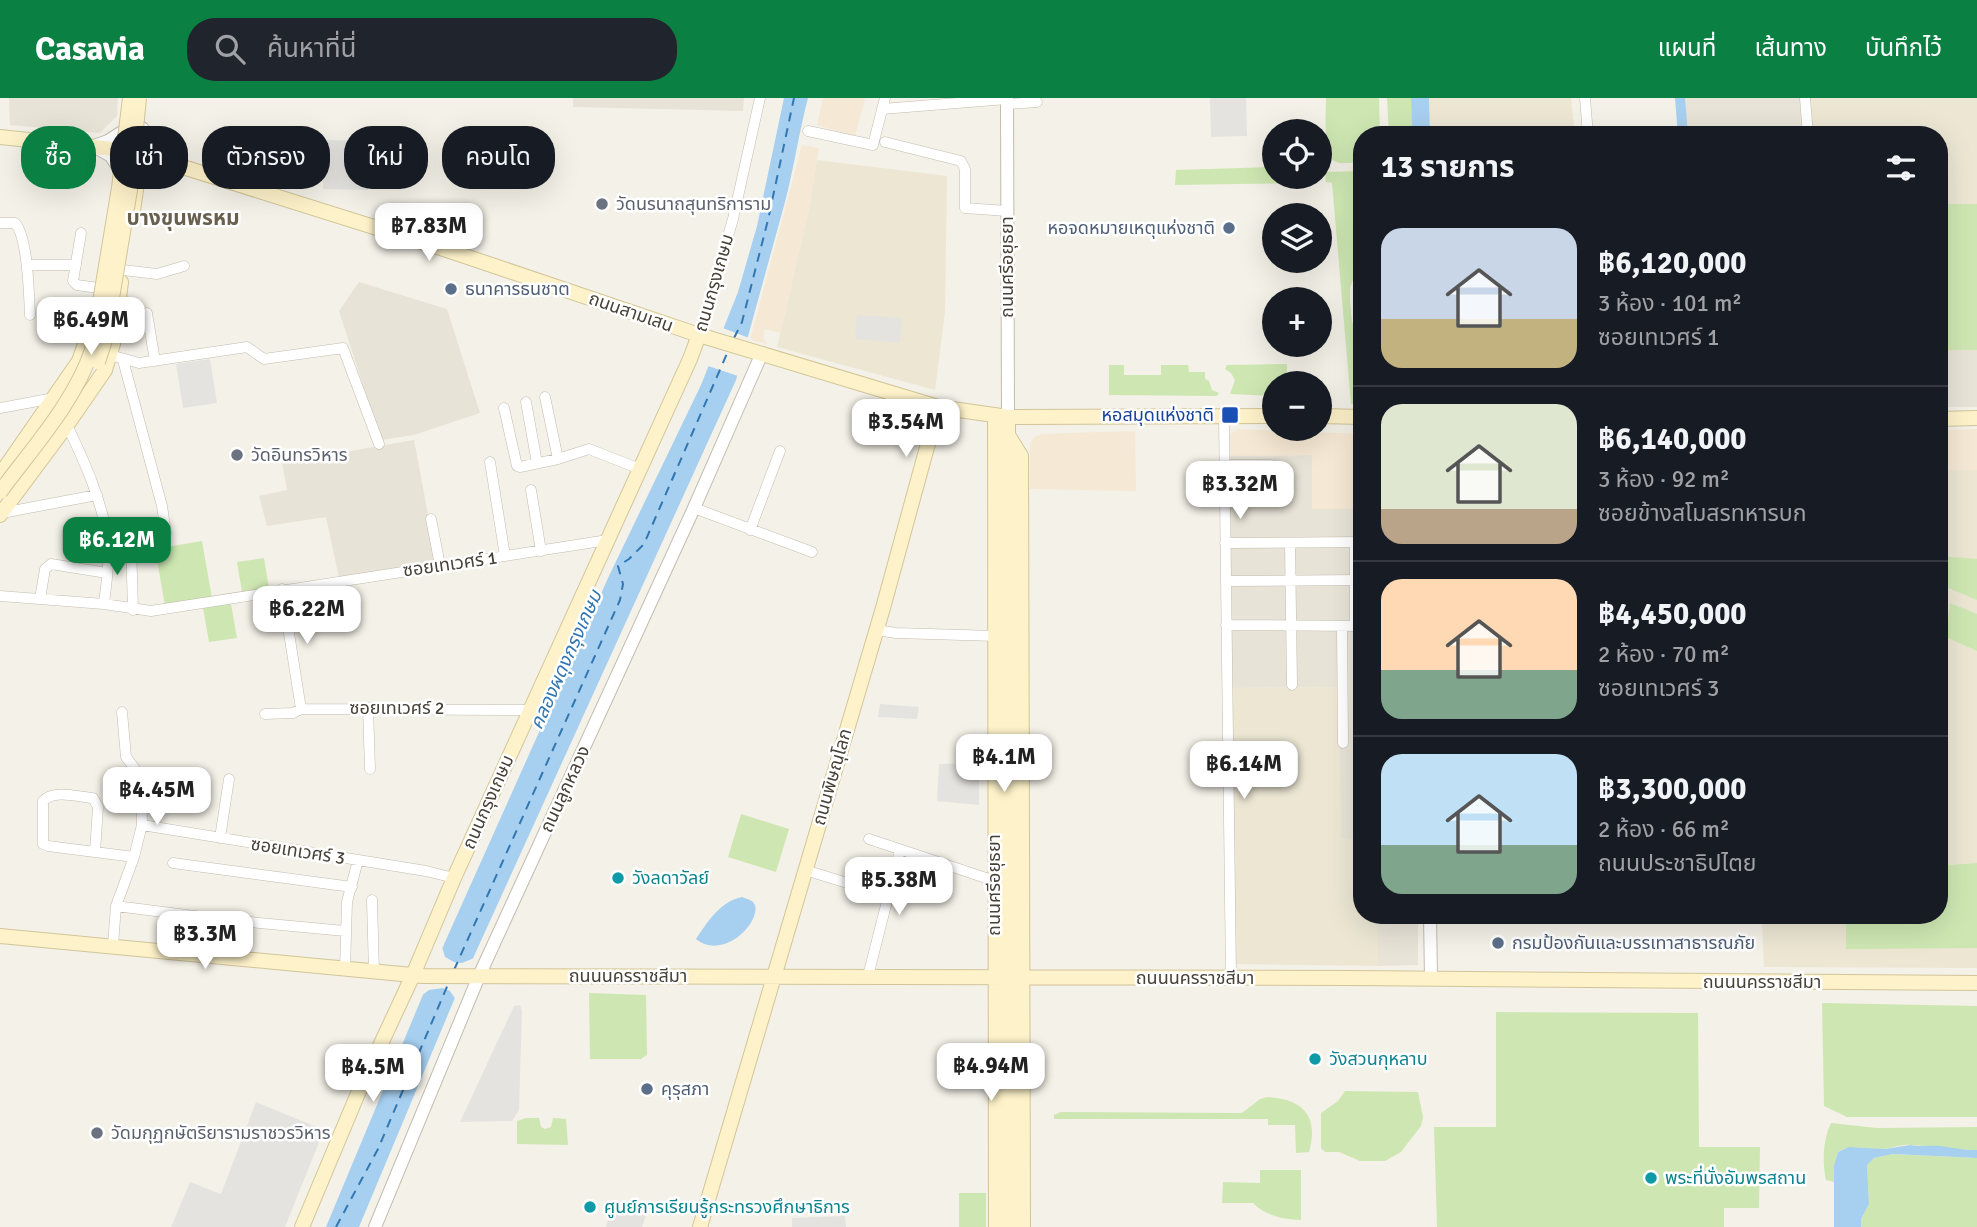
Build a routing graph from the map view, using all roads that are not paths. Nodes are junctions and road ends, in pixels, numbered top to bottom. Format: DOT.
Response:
graph roads {
  1 [pos="127,98"];
  2 [pos="141,98"];
  3 [pos="760,98"];
  4 [pos="885,98"];
  5 [pos="1585,98"];
  6 [pos="1805,98"];
  7 [pos="1007,100"];
  8 [pos="1037,102"];
  9 [pos="882,109"];
  10 [pos="123,126"];
  11 [pos="142,126"];
  12 [pos="1587,126"];
  13 [pos="1807,126"];
  14 [pos="808,131"];
  15 [pos="0,137"];
  16 [pos="21,139"];
  17 [pos="884,142"];
  18 [pos="188,168"];
  19 [pos="115,189"];
  20 [pos="137,189"];
  21 [pos="1007,212"];
  22 [pos="0,223"];
  23 [pos="81,233"];
  24 [pos="27,265"];
  25 [pos="76,265"];
  26 [pos="184,266"];
  27 [pos="123,270"];
  28 [pos="98,288"];
  29 [pos="147,313"];
  30 [pos="30,315"];
  31 [pos="704,336"];
  32 [pos="757,352"];
  33 [pos="110,359"];
  34 [pos="155,360"];
  35 [pos="545,397"];
  36 [pos="54,398"];
  37 [pos="526,402"];
  38 [pos="938,407"];
  39 [pos="0,408"];
  40 [pos="504,408"];
  41 [pos="1262,416"];
  42 [pos="1332,416"];
  43 [pos="1001,417"];
  44 [pos="1223,417"];
  45 [pos="1353,417"];
  46 [pos="1977,418"];
  47 [pos="1948,419"];
  48 [pos="67,425"];
  49 [pos="1008,435"];
  50 [pos="379,444"];
  51 [pos="780,451"];
  52 [pos="558,459"];
  53 [pos="491,462"];
  54 [pos="537,463"];
  55 [pos="1224,465"];
  56 [pos="1271,465"];
  57 [pos="640,469"];
  58 [pos="0,475"];
  59 [pos="531,490"];
  60 [pos="0,492"];
  61 [pos="97,495"];
  62 [pos="694,508"];
  63 [pos="1,510"];
  64 [pos="430,519"];
  65 [pos="1001,528"];
  66 [pos="105,530"];
  67 [pos="750,530"];
  68 [pos="70,531"];
  69 [pos="608,540"];
  70 [pos="1353,542"];
  71 [pos="131,543"];
  72 [pos="1225,543"];
  73 [pos="1290,543"];
  74 [pos="108,546"];
  75 [pos="541,551"];
  76 [pos="812,552"];
  77 [pos="505,556"];
  78 [pos="440,565"];
  79 [pos="107,573"];
  80 [pos="1291,580"];
  81 [pos="1353,580"];
  82 [pos="1226,581"];
  83 [pos="282,589"];
  84 [pos="1001,590"];
  85 [pos="0,596"];
  86 [pos="40,599"];
  87 [pos="104,604"];
  88 [pos="133,610"];
  89 [pos="1014,610"];
  90 [pos="1226,625"];
  91 [pos="1291,626"];
  92 [pos="1342,626"];
  93 [pos="1353,626"];
  94 [pos="876,630"];
  95 [pos="996,636"];
  96 [pos="1292,685"];
  97 [pos="368,708"];
  98 [pos="301,709"];
  99 [pos="530,710"];
  100 [pos="122,712"];
  101 [pos="265,714"];
  102 [pos="1007,735"];
  103 [pos="1343,743"];
  104 [pos="370,769"];
  105 [pos="229,779"];
  106 [pos="142,825"];
  107 [pos="220,838"];
  108 [pos="869,839"];
  109 [pos="900,850"];
  110 [pos="95,852"];
  111 [pos="134,856"];
  112 [pos="358,860"];
  113 [pos="173,863"];
  114 [pos="805,870"];
  115 [pos="454,878"];
  116 [pos="1007,884"];
  117 [pos="857,886"];
  118 [pos="352,887"];
  119 [pos="372,900"];
  120 [pos="116,906"];
  121 [pos="1430,924"];
  122 [pos="345,931"];
  123 [pos="0,936"];
  124 [pos="113,945"];
  125 [pos="345,969"];
  126 [pos="374,972"];
  127 [pos="418,975"];
  128 [pos="473,976"];
  129 [pos="774,976"];
  130 [pos="868,976"];
  131 [pos="1008,978"];
  132 [pos="1231,978"];
  133 [pos="1431,978"];
  134 [pos="1977,983"];
  135 [pos="1002,1072"];
  136 [pos="1016,1149"];
  137 [pos="1016,1208"];
  138 [pos="302,1227"];
  139 [pos="375,1227"];
  140 [pos="700,1227"];
  141 [pos="996,1227"];
  142 [pos="1009,1227"];
  143 [pos="1023,1227"];
  1 -- 10 [label="street"];
  1 -- 60 [label="main road, bridge"];
  2 -- 11 [label="street"];
  2 -- 33 [label="main road, bridge"];
  3 -- 31 [label="street, ถนนกรุงเกษม"];
  4 -- 9 [label="street"];
  5 -- 12 [label="street"];
  6 -- 13 [label="street"];
  7 -- 8 [label="street"];
  7 -- 9 [label="street"];
  7 -- 21 [label="street, ถนนศรีอยุธยา"];
  9 -- 14 [label="street"];
  15 -- 16 [label="main road, ถนนสามเสน"];
  17 -- 21 [label="street"];
  18 -- 31 [label="main road, ถนนสามเสน"];
  19 -- 28 [label="main road"];
  20 -- 27 [label="main road"];
  21 -- 43 [label="street, ถนนศรีอยุธยา"];
  22 -- 24 [label="street"];
  23 -- 25 [label="street"];
  24 -- 25 [label="street"];
  24 -- 30 [label="street"];
  25 -- 28 [label="street"];
  26 -- 27 [label="street"];
  27 -- 33 [label="main road"];
  28 -- 36 [label="main road"];
  29 -- 34 [label="street"];
  31 -- 32 [label="main road, ถนนสามเสน"];
  31 -- 57 [label="main road, ถนนกรุงเกษม"];
  32 -- 38 [label="main road, ถนนสามเสน"];
  32 -- 62 [label="street, ถนนลูกหลวง"];
  33 -- 34 [label="street"];
  33 -- 48 [label="main road"];
  33 -- 63 [label="main road"];
  33 -- 71 [label="street"];
  34 -- 50 [label="street"];
  35 -- 52 [label="street"];
  36 -- 39 [label="street"];
  36 -- 58 [label="main road"];
  37 -- 54 [label="street"];
  38 -- 43 [label="main road, ถนนสามเสน"];
  38 -- 94 [label="main road, ถนนพิษณุโลก"];
  40 -- 54 [label="street"];
  41 -- 44 [label="main road, ถนนสามเสน"];
  42 -- 45 [label="main road"];
  43 -- 44 [label="main road, ถนนสามเสน"];
  43 -- 49 [label="main road, ถนนศรีอยุธยา"];
  43 -- 65 [label="main road, ถนนศรีอยุธยา"];
  44 -- 55 [label="street"];
  46 -- 47 [label="main road"];
  48 -- 61 [label="street"];
  48 -- 63 [label="main road"];
  49 -- 65 [label="main road, ถนนศรีอยุธยา"];
  49 -- 89 [label="main road, ถนนศรีอยุธยา"];
  51 -- 67 [label="street"];
  52 -- 54 [label="street"];
  52 -- 57 [label="street"];
  53 -- 77 [label="street"];
  55 -- 56 [label="street"];
  55 -- 72 [label="street"];
  57 -- 69 [label="main road, ถนนกรุงเกษม"];
  59 -- 75 [label="street"];
  61 -- 63 [label="street"];
  61 -- 66 [label="street"];
  62 -- 67 [label="street"];
  62 -- 128 [label="street, ถนนลูกหลวง"];
  64 -- 78 [label="street"];
  65 -- 84 [label="main road, ถนนศรีอยุธยา"];
  66 -- 68 [label="street"];
  66 -- 74 [label="street"];
  67 -- 76 [label="street"];
  69 -- 75 [label="street, ซอยเทเวศร์ 1"];
  69 -- 99 [label="main road, ถนนกรุงเกษม"];
  70 -- 73 [label="street"];
  71 -- 74 [label="street"];
  71 -- 88 [label="street"];
  72 -- 73 [label="street"];
  72 -- 82 [label="street"];
  73 -- 80 [label="street"];
  74 -- 79 [label="street"];
  75 -- 77 [label="street, ซอยเทเวศร์ 1"];
  77 -- 78 [label="street, ซอยเทเวศร์ 1"];
  78 -- 83 [label="street, ซอยเทเวศร์ 1"];
  79 -- 86 [label="street"];
  79 -- 87 [label="street"];
  80 -- 81 [label="street"];
  80 -- 82 [label="street"];
  80 -- 91 [label="street"];
  82 -- 90 [label="street"];
  83 -- 88 [label="street, ซอยเทเวศร์ 1"];
  83 -- 98 [label="street"];
  84 -- 89 [label="main road, ถนนศรีอยุธยา"];
  84 -- 95 [label="main road, ถนนศรีอยุธยา"];
  85 -- 86 [label="street, ซอยเทเวศร์ 1"];
  86 -- 87 [label="street, ซอยเทเวศร์ 1"];
  87 -- 88 [label="street, ซอยเทเวศร์ 1"];
  89 -- 102 [label="main road, ถนนศรีอยุธยา"];
  90 -- 91 [label="street"];
  90 -- 132 [label="street"];
  91 -- 92 [label="street"];
  91 -- 96 [label="street"];
  92 -- 93 [label="street"];
  92 -- 103 [label="street"];
  94 -- 95 [label="street"];
  94 -- 114 [label="main road, ถนนพิษณุโลก"];
  95 -- 102 [label="main road, ถนนศรีอยุธยา"];
  97 -- 98 [label="street, ซอยเทเวศร์ 2"];
  97 -- 99 [label="street, ซอยเทเวศร์ 2"];
  97 -- 104 [label="street"];
  98 -- 101 [label="street, ซอยเทเวศร์ 2"];
  99 -- 115 [label="main road, ถนนกรุงเกษม"];
  100 -- 106 [label="street"];
  102 -- 116 [label="main road, ถนนศรีอยุธยา"];
  102 -- 116 [label="main road, ถนนศรีอยุธยา"];
  105 -- 107 [label="street"];
  106 -- 107 [label="street, ซอยเทเวศร์ 3"];
  106 -- 111 [label="street"];
  107 -- 112 [label="street, ซอยเทเวศร์ 3"];
  108 -- 109 [label="street"];
  109 -- 116 [label="street"];
  109 -- 130 [label="street"];
  110 -- 110 [label="street"];
  110 -- 111 [label="street"];
  111 -- 120 [label="street"];
  112 -- 115 [label="street, ซอยเทเวศร์ 3"];
  112 -- 118 [label="street"];
  113 -- 118 [label="street"];
  114 -- 117 [label="street"];
  114 -- 129 [label="main road, ถนนพิษณุโลก"];
  115 -- 127 [label="main road, ถนนกรุงเกษม"];
  116 -- 131 [label="main road, ถนนศรีอยุธยา"];
  116 -- 131 [label="main road, ถนนศรีอยุธยา"];
  118 -- 122 [label="street"];
  119 -- 126 [label="street"];
  120 -- 122 [label="street"];
  120 -- 124 [label="street"];
  121 -- 133 [label="street"];
  122 -- 125 [label="street"];
  123 -- 124 [label="main road, ถนนนครราชสีมา"];
  124 -- 125 [label="main road, ถนนนครราชสีมา"];
  125 -- 126 [label="main road, ถนนนครราชสีมา"];
  126 -- 127 [label="main road, ถนนนครราชสีมา"];
  127 -- 128 [label="main road, ถนนนครราชสีมา"];
  127 -- 138 [label="main road, ถนนกรุงเกษม"];
  128 -- 129 [label="main road, ถนนนครราชสีมา"];
  128 -- 139 [label="street, ถนนลูกหลวง"];
  129 -- 130 [label="main road, ถนนนครราชสีมา"];
  129 -- 140 [label="main road, ถนนพิษณุโลก"];
  130 -- 131 [label="main road, ถนนนครราชสีมา"];
  131 -- 132 [label="main road, ถนนนครราชสีมา"];
  131 -- 135 [label="main road, ถนนศรีอยุธยา"];
  131 -- 136 [label="main road, ถนนศรีอยุธยา"];
  132 -- 133 [label="main road, ถนนนครราชสีมา"];
  133 -- 134 [label="main road, ถนนนครราชสีมา"];
  135 -- 136 [label="main road, ถนนศรีอยุธยา"];
  135 -- 141 [label="main road, ถนนศรีอยุธยา"];
  136 -- 137 [label="main road, ถนนศรีอยุธยา"];
  137 -- 142 [label="main road, ถนนศรีอยุธยา"];
  137 -- 143 [label="main road, ถนนศรีอยุธยา"];
}
